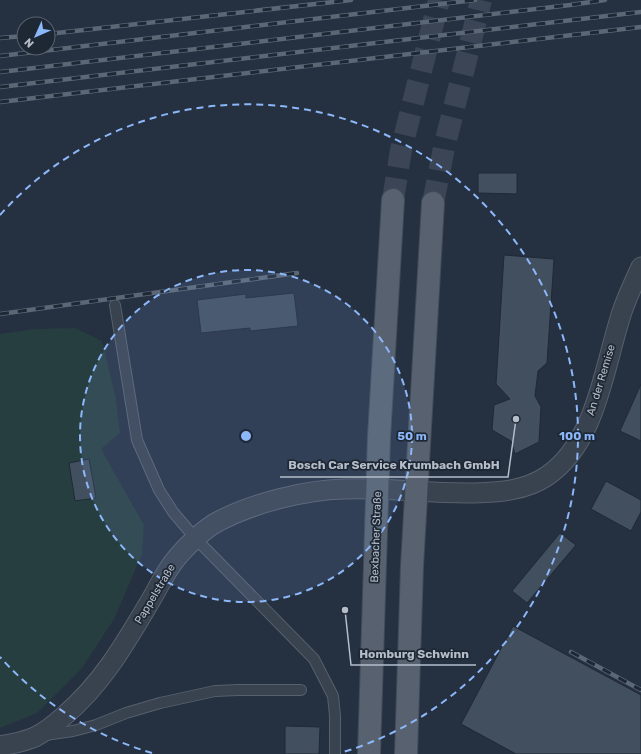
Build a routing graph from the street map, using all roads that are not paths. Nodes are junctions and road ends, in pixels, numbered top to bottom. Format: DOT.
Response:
graph roads {
  1 [pos="393,200"];
  2 [pos="433,203"];
  3 [pos="641,267"];
  4 [pos="115,305"];
  5 [pos="398,490"];
  6 [pos="196,539"];
  7 [pos="301,690"];
  8 [pos="36,736"];
  9 [pos="0,746"];
  10 [pos="335,754"];
  11 [pos="369,754"];
  12 [pos="406,754"];
  1 -- 5 [label="main road, Bexbacher Straße"];
  2 -- 5 [label="main road, Bexbacher Straße"];
  3 -- 5 [label="street, An der Remise"];
  4 -- 6 [label="lane"];
  5 -- 6 [label="street, Pappelstraße"];
  5 -- 11 [label="main road, Bexbacher Straße"];
  5 -- 12 [label="main road, Bexbacher Straße"];
  6 -- 8 [label="street, Pappelstraße"];
  6 -- 10 [label="lane"];
  7 -- 8 [label="lane, Pappelstraße"];
  8 -- 9 [label="street, Pappelstraße"];
}
